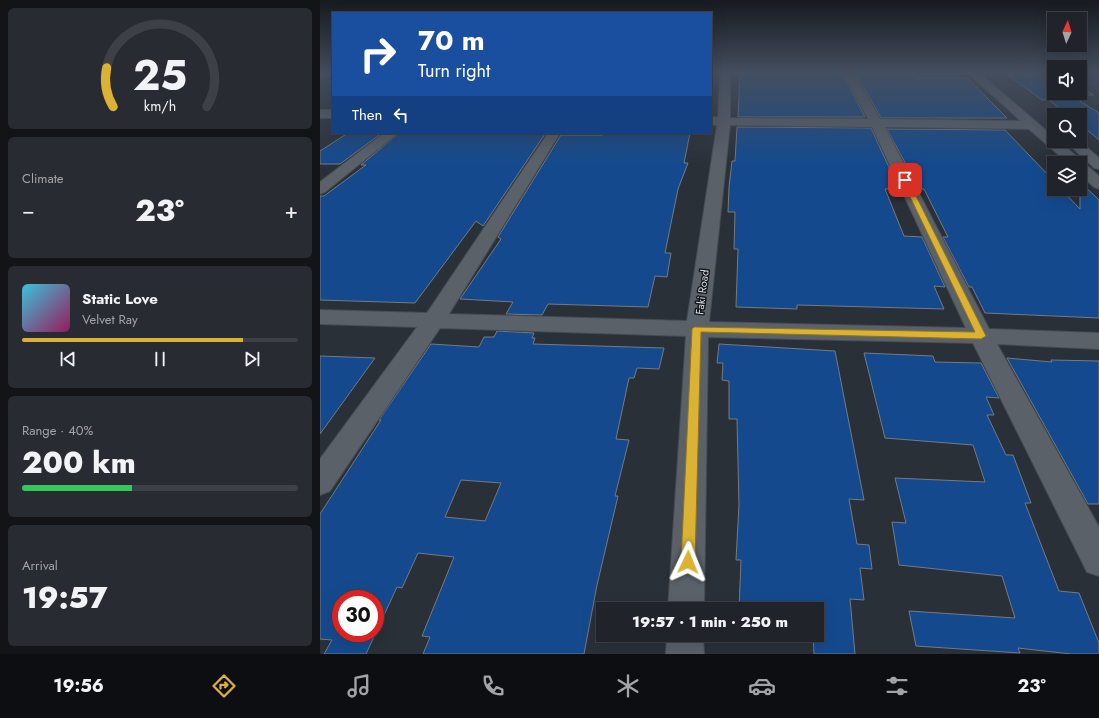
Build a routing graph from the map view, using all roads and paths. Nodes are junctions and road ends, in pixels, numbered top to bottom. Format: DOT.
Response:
graph roads {
  1 [pos="720,103"];
  2 [pos="865,103"];
  3 [pos="1008,103"];
  4 [pos="320,114"];
  5 [pos="332,114"];
  6 [pos="717,121"];
  7 [pos="877,124"];
  8 [pos="1033,124"];
  9 [pos="391,134"];
  10 [pos="553,134"];
  11 [pos="1080,148"];
  12 [pos="1068,156"];
  13 [pos="1099,165"];
  14 [pos="1087,173"];
  15 [pos="320,174"];
  16 [pos="338,175"];
  17 [pos="1099,184"];
  18 [pos="320,189"];
  19 [pos="320,317"];
  20 [pos="434,320"];
  21 [pos="697,329"];
  22 [pos="981,336"];
  23 [pos="1099,341"];
  24 [pos="320,482"];
  25 [pos="1099,560"];
  26 [pos="686,602"];
  27 [pos="685,642"];
  28 [pos="685,654"];
  1 -- 6 [label="street, Faki Road"];
  2 -- 7 [label="street"];
  3 -- 8 [label="street"];
  4 -- 5 [label="street"];
  6 -- 7 [label="street"];
  6 -- 21 [label="street, Faki Road"];
  7 -- 8 [label="street"];
  7 -- 22 [label="street"];
  8 -- 12 [label="street"];
  9 -- 16 [label="street"];
  10 -- 20 [label="street"];
  11 -- 13 [label="street"];
  14 -- 17 [label="street"];
  15 -- 16 [label="street"];
  16 -- 18 [label="street"];
  19 -- 20 [label="street"];
  20 -- 21 [label="street"];
  20 -- 24 [label="street"];
  21 -- 22 [label="street"];
  21 -- 26 [label="street, Faki Road"];
  22 -- 23 [label="street"];
  22 -- 25 [label="street"];
  27 -- 28 [label="street"];
}
